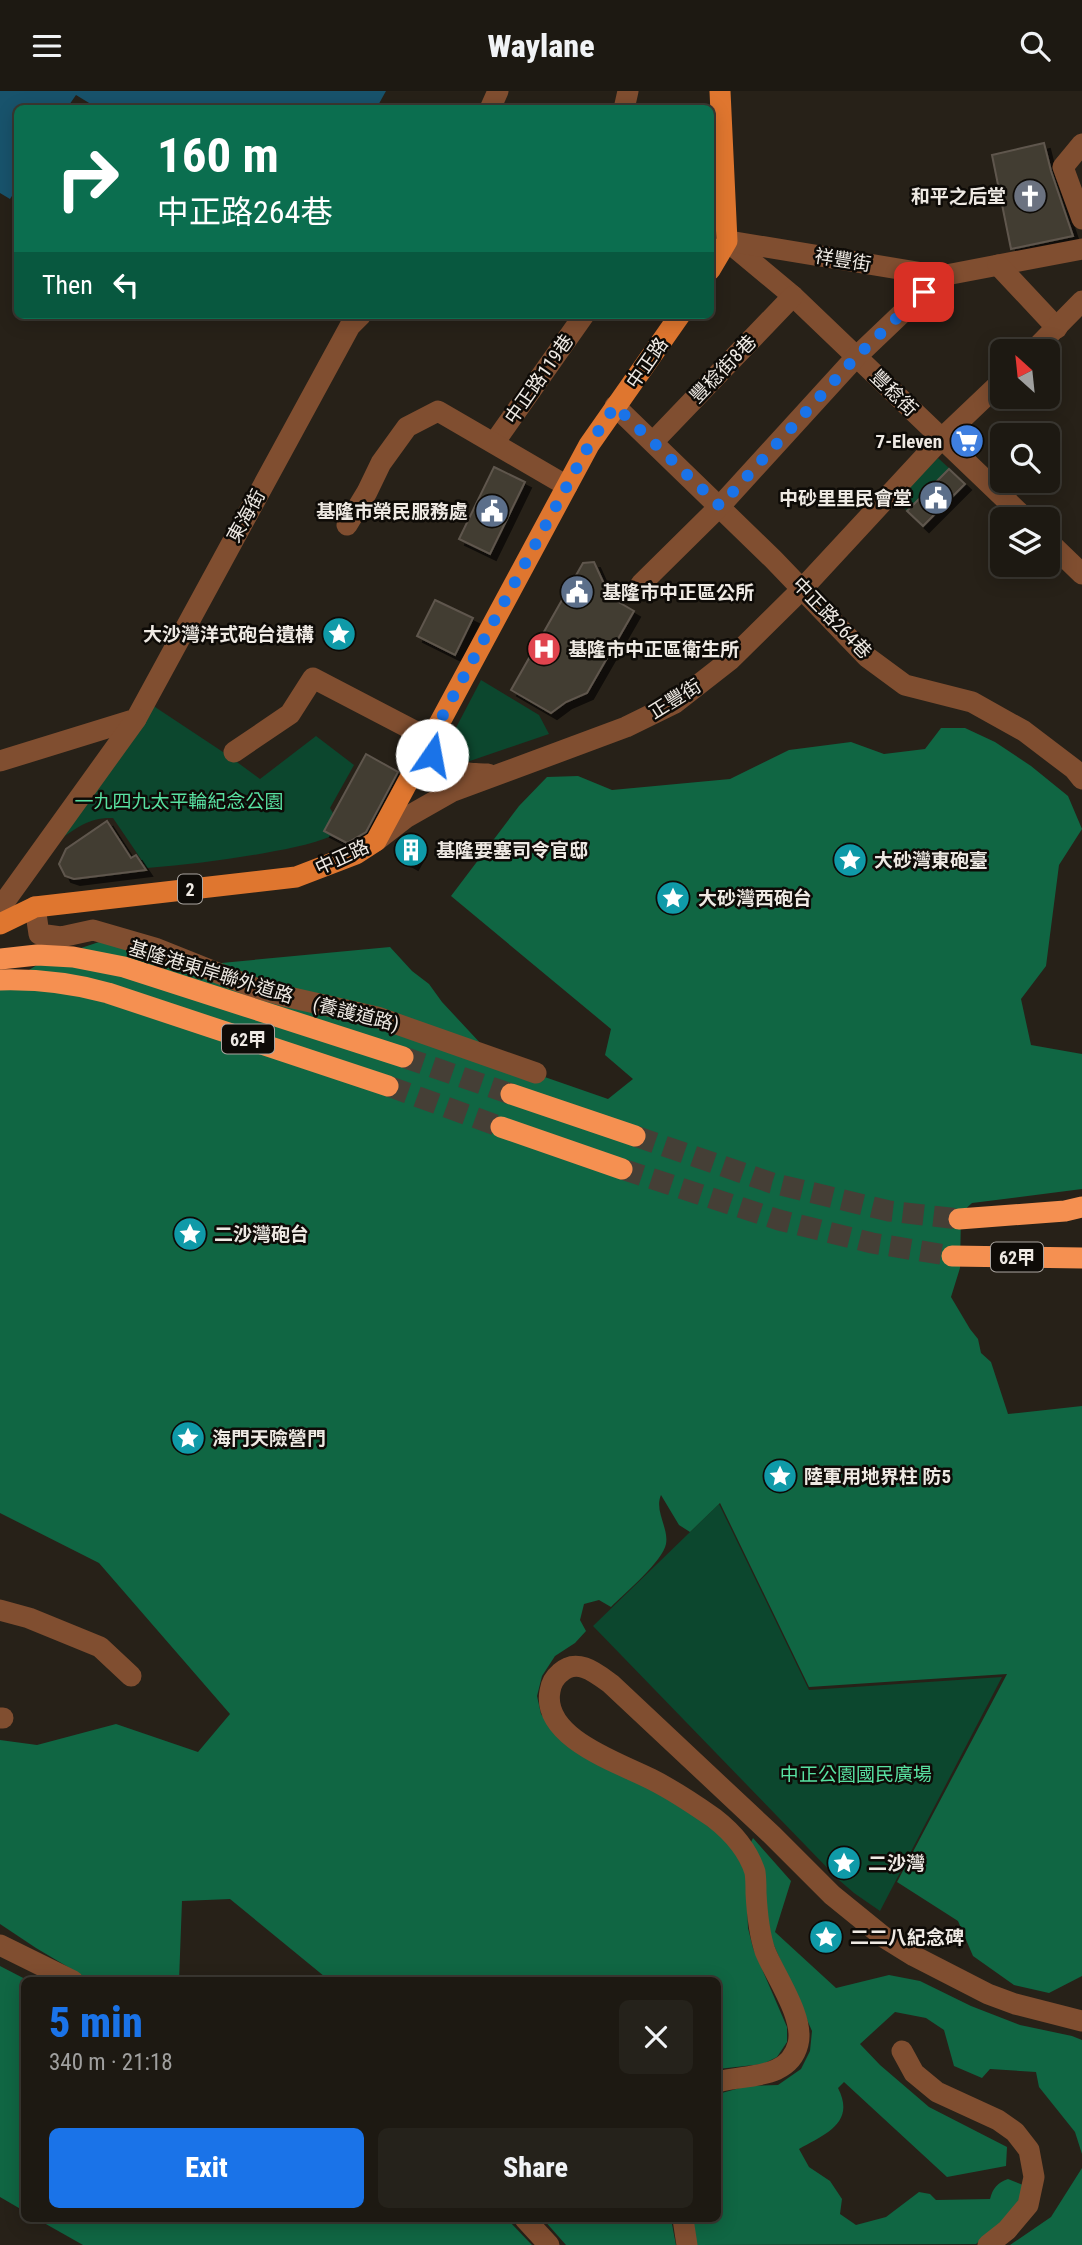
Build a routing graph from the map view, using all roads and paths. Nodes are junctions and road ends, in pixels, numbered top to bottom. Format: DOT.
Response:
graph roads {
  1 [pos="721,91"];
  2 [pos="1082,144"];
  3 [pos="1082,219"];
  4 [pos="727,241"];
  5 [pos="1082,249"];
  6 [pos="714,263"];
  7 [pos="998,265"];
  8 [pos="941,276"];
  9 [pos="793,296"];
  10 [pos="1082,301"];
  11 [pos="356,319"];
  12 [pos="581,319"];
  13 [pos="677,319"];
  14 [pos="1057,328"];
  15 [pos="1046,339"];
  16 [pos="856,357"];
  17 [pos="990,393"];
  18 [pos="615,406"];
  19 [pos="942,439"];
  20 [pos="653,442"];
  21 [pos="494,443"];
  22 [pos="568,486"];
  23 [pos="720,506"];
  24 [pos="1013,507"];
  25 [pos="347,525"];
  26 [pos="1060,553"];
  27 [pos="1082,574"];
  28 [pos="641,585"];
  29 [pos="803,588"];
  30 [pos="136,719"];
  31 [pos="430,739"];
  32 [pos="68,742"];
  33 [pos="234,752"];
  34 [pos="0,761"];
  35 [pos="97,773"];
  36 [pos="497,774"];
  37 [pos="1082,779"];
  38 [pos="376,841"];
  39 [pos="35,907"];
  40 [pos="0,908"];
  41 [pos="0,924"];
  42 [pos="0,959"];
  43 [pos="0,980"];
  44 [pos="403,1057"];
  45 [pos="536,1073"];
  46 [pos="388,1086"];
  47 [pos="511,1094"];
  48 [pos="501,1127"];
  49 [pos="635,1136"];
  50 [pos="622,1169"];
  51 [pos="1082,1207"];
  52 [pos="959,1219"];
  53 [pos="952,1256"];
  54 [pos="1082,1258"];
  55 [pos="0,1611"];
  56 [pos="131,1676"];
  57 [pos="0,1945"];
  58 [pos="65,1977"];
  59 [pos="1082,2021"];
  60 [pos="902,2051"];
  61 [pos="721,2081"];
  62 [pos="528,2222"];
  63 [pos="683,2222"];
  64 [pos="549,2245"];
  65 [pos="687,2245"];
  66 [pos="988,2245"];
  1 -- 4 [label="main road"];
  2 -- 3 [label="street"];
  4 -- 6 [label="main road"];
  4 -- 8 [label="street, 祥豐街"];
  4 -- 9 [label="street, 豐稔街"];
  5 -- 7 [label="street, 祥豐街"];
  7 -- 8 [label="street, 祥豐街"];
  7 -- 14 [label="street"];
  8 -- 16 [label="street"];
  9 -- 16 [label="street, 豐稔街"];
  9 -- 20 [label="street, 豐稔街8巷"];
  10 -- 14 [label="street"];
  11 -- 30 [label="street, 東海街"];
  12 -- 21 [label="street, 中正路119巷"];
  13 -- 18 [label="main road, 中正路"];
  14 -- 15 [label="street"];
  16 -- 19 [label="street, 豐稔街"];
  16 -- 23 [label="street"];
  17 -- 19 [label="street, 正豐街"];
  18 -- 20 [label="street, 中正路264巷"];
  18 -- 22 [label="main road, 中正路"];
  19 -- 24 [label="street, 豐稔街"];
  19 -- 29 [label="street, 正豐街"];
  20 -- 23 [label="street, 中正路264巷"];
  21 -- 22 [label="street, 中正路119巷"];
  21 -- 25 [label="street, 中正路119巷"];
  22 -- 31 [label="main road, 中正路"];
  23 -- 28 [label="street"];
  23 -- 29 [label="street, 中正路264巷"];
  26 -- 27 [label="street"];
  29 -- 36 [label="street, 正豐街"];
  29 -- 37 [label="street, 中正路264巷"];
  30 -- 32 [label="street"];
  30 -- 35 [label="street, 東海街"];
  31 -- 33 [label="street"];
  31 -- 36 [label="street"];
  31 -- 38 [label="main road, 中正路"];
  32 -- 34 [label="street"];
  32 -- 35 [label="street"];
  35 -- 40 [label="street, 東海街"];
  36 -- 38 [label="street, 正豐街"];
  38 -- 39 [label="main road, 中正路 / 2"];
  39 -- 41 [label="main road, 中正路 / 2"];
  39 -- 45 [label="street, (養護道路)"];
  42 -- 44 [label="highway, 基隆港東岸聯外道路 / 62甲"];
  43 -- 46 [label="highway, 62甲"];
  47 -- 49 [label="highway"];
  48 -- 50 [label="highway"];
  51 -- 52 [label="highway, 62甲"];
  53 -- 54 [label="highway, 62甲"];
  55 -- 56 [label="street"];
  57 -- 58 [label="street"];
  59 -- 61 [label="street"];
  60 -- 66 [label="street"];
  62 -- 64 [label="street"];
  63 -- 65 [label="street"];
}
